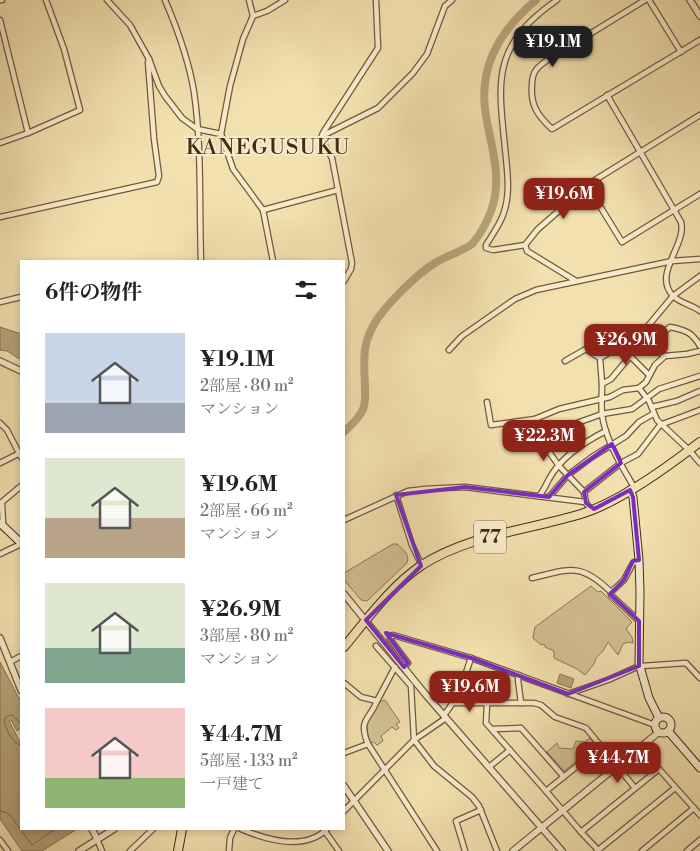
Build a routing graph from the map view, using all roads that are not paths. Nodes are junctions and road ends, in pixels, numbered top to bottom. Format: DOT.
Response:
graph roads {
  1 [pos="46,0"];
  2 [pos="107,0"];
  3 [pos="165,0"];
  4 [pos="249,0"];
  5 [pos="284,0"];
  6 [pos="376,0"];
  7 [pos="452,0"];
  8 [pos="556,0"];
  9 [pos="647,0"];
  10 [pos="690,0"];
  11 [pos="277,2"];
  12 [pos="253,16"];
  13 [pos="700,16"];
  14 [pos="0,20"];
  15 [pos="700,40"];
  16 [pos="681,52"];
  17 [pos="149,59"];
  18 [pos="607,95"];
  19 [pos="700,115"];
  20 [pos="197,129"];
  21 [pos="28,133"];
  22 [pos="221,134"];
  23 [pos="322,136"];
  24 [pos="0,142"];
  25 [pos="641,151"];
  26 [pos="587,185"];
  27 [pos="338,190"];
  28 [pos="700,194"];
  29 [pos="263,210"];
  30 [pos="675,210"];
  31 [pos="0,216"];
  32 [pos="525,245"];
  33 [pos="700,259"];
  34 [pos="201,260"];
  35 [pos="273,260"];
  36 [pos="672,261"];
  37 [pos="700,276"];
  38 [pos="345,279"];
  39 [pos="576,281"];
  40 [pos="673,296"];
  41 [pos="20,297"];
  42 [pos="0,302"];
  43 [pos="700,311"];
  44 [pos="643,332"];
  45 [pos="652,341"];
  46 [pos="629,345"];
  47 [pos="700,346"];
  48 [pos="449,350"];
  49 [pos="700,351"];
  50 [pos="630,356"];
  51 [pos="665,356"];
  52 [pos="600,358"];
  53 [pos="0,361"];
  54 [pos="565,361"];
  55 [pos="20,371"];
  56 [pos="648,375"];
  57 [pos="700,376"];
  58 [pos="602,384"];
  59 [pos="639,388"];
  60 [pos="700,391"];
  61 [pos="602,398"];
  62 [pos="647,399"];
  63 [pos="487,402"];
  64 [pos="652,407"];
  65 [pos="700,410"];
  66 [pos="602,414"];
  67 [pos="653,414"];
  68 [pos="536,419"];
  69 [pos="0,423"];
  70 [pos="660,425"];
  71 [pos="606,431"];
  72 [pos="541,440"];
  73 [pos="700,442"];
  74 [pos="612,444"];
  75 [pos="690,450"];
  76 [pos="20,455"];
  77 [pos="0,463"];
  78 [pos="621,463"];
  79 [pos="700,464"];
  80 [pos="558,466"];
  81 [pos="568,475"];
  82 [pos="20,487"];
  83 [pos="632,488"];
  84 [pos="584,492"];
  85 [pos="396,495"];
  86 [pos="539,496"];
  87 [pos="549,497"];
  88 [pos="589,507"];
  89 [pos="345,520"];
  90 [pos="1,524"];
  91 [pos="20,543"];
  92 [pos="20,544"];
  93 [pos="0,554"];
  94 [pos="639,560"];
  95 [pos="422,566"];
  96 [pos="532,578"];
  97 [pos="611,592"];
  98 [pos="345,595"];
  99 [pos="366,620"];
  100 [pos="639,621"];
  101 [pos="0,638"];
  102 [pos="345,646"];
  103 [pos="376,646"];
  104 [pos="20,657"];
  105 [pos="471,658"];
  106 [pos="10,662"];
  107 [pos="639,666"];
  108 [pos="395,667"];
  109 [pos="404,668"];
  110 [pos="519,675"];
  111 [pos="700,678"];
  112 [pos="345,684"];
  113 [pos="419,686"];
  114 [pos="20,687"];
  115 [pos="412,692"];
  116 [pos="568,694"];
  117 [pos="377,701"];
  118 [pos="521,702"];
  119 [pos="453,704"];
  120 [pos="487,704"];
  121 [pos="445,716"];
  122 [pos="658,725"];
  123 [pos="492,729"];
  124 [pos="668,731"];
  125 [pos="414,740"];
  126 [pos="368,744"];
  127 [pos="601,747"];
  128 [pos="510,750"];
  129 [pos="345,753"];
  130 [pos="489,767"];
  131 [pos="617,767"];
  132 [pos="700,768"];
  133 [pos="384,770"];
  134 [pos="564,777"];
  135 [pos="345,787"];
  136 [pos="635,788"];
  137 [pos="675,788"];
  138 [pos="546,791"];
  139 [pos="354,800"];
  140 [pos="694,808"];
  141 [pos="345,810"];
  142 [pos="481,810"];
  143 [pos="563,811"];
  144 [pos="700,815"];
  145 [pos="542,828"];
  146 [pos="92,830"];
  147 [pos="112,830"];
  148 [pos="152,830"];
  149 [pos="180,830"];
  150 [pos="234,830"];
  151 [pos="244,830"];
  152 [pos="324,830"];
  153 [pos="326,830"];
  154 [pos="581,832"];
  155 [pos="0,840"];
  156 [pos="97,840"];
  157 [pos="700,840"];
  158 [pos="7,851"];
  159 [pos="79,851"];
  160 [pos="102,851"];
  161 [pos="130,851"];
  162 [pos="178,851"];
  163 [pos="229,851"];
  164 [pos="339,851"];
  165 [pos="388,851"];
  166 [pos="437,851"];
  167 [pos="465,851"];
  168 [pos="497,851"];
  169 [pos="513,851"];
  170 [pos="562,851"];
  171 [pos="598,851"];
  172 [pos="642,851"];
  173 [pos="686,851"];
  1 -- 21 [label="street"];
  2 -- 17 [label="street"];
  3 -- 20 [label="street"];
  4 -- 12 [label="street"];
  5 -- 11 [label="street"];
  6 -- 23 [label="street"];
  7 -- 23 [label="street"];
  8 -- 32 [label="street"];
  9 -- 16 [label="street"];
  9 -- 18 [label="street"];
  10 -- 13 [label="street"];
  11 -- 12 [label="street"];
  12 -- 22 [label="street"];
  14 -- 21 [label="street"];
  15 -- 16 [label="street"];
  16 -- 18 [label="street"];
  17 -- 20 [label="street"];
  17 -- 31 [label="street"];
  18 -- 25 [label="street"];
  19 -- 25 [label="street"];
  20 -- 22 [label="street"];
  20 -- 34 [label="street"];
  21 -- 24 [label="street"];
  22 -- 29 [label="street"];
  23 -- 27 [label="street"];
  25 -- 26 [label="street"];
  25 -- 30 [label="street"];
  26 -- 30 [label="street"];
  26 -- 32 [label="street"];
  27 -- 29 [label="street"];
  27 -- 38 [label="street"];
  28 -- 30 [label="street"];
  29 -- 35 [label="street"];
  30 -- 36 [label="street"];
  32 -- 39 [label="street"];
  33 -- 36 [label="street"];
  36 -- 39 [label="street"];
  36 -- 40 [label="street"];
  37 -- 40 [label="street"];
  39 -- 48 [label="street"];
  40 -- 43 [label="street"];
  40 -- 44 [label="street"];
  41 -- 42 [label="street"];
  44 -- 45 [label="street"];
  44 -- 46 [label="street"];
  45 -- 47 [label="street"];
  45 -- 50 [label="street"];
  45 -- 51 [label="street"];
  46 -- 50 [label="street"];
  46 -- 52 [label="street"];
  49 -- 51 [label="street"];
  50 -- 56 [label="street"];
  50 -- 58 [label="street"];
  51 -- 56 [label="street"];
  52 -- 54 [label="street"];
  52 -- 58 [label="street"];
  53 -- 55 [label="street"];
  56 -- 59 [label="street"];
  57 -- 62 [label="street"];
  58 -- 61 [label="street"];
  59 -- 61 [label="street"];
  59 -- 62 [label="street"];
  60 -- 64 [label="street"];
  61 -- 66 [label="street"];
  61 -- 68 [label="street"];
  62 -- 64 [label="street"];
  62 -- 66 [label="street"];
  63 -- 68 [label="street"];
  64 -- 67 [label="street"];
  65 -- 70 [label="street"];
  66 -- 71 [label="street"];
  66 -- 72 [label="street"];
  67 -- 70 [label="street"];
  67 -- 74 [label="street"];
  68 -- 72 [label="street"];
  69 -- 76 [label="street"];
  70 -- 75 [label="street"];
  70 -- 78 [label="street"];
  71 -- 74 [label="street"];
  71 -- 80 [label="street"];
  72 -- 80 [label="street"];
  73 -- 75 [label="main road, 77"];
  74 -- 78 [label="street"];
  74 -- 81 [label="street"];
  75 -- 79 [label="street"];
  75 -- 83 [label="main road, 77"];
  76 -- 77 [label="street"];
  78 -- 83 [label="street"];
  78 -- 84 [label="street"];
  80 -- 81 [label="street"];
  80 -- 86 [label="street"];
  81 -- 84 [label="street"];
  81 -- 87 [label="street"];
  82 -- 90 [label="street"];
  83 -- 88 [label="main road, 77"];
  83 -- 94 [label="main road"];
  84 -- 88 [label="street"];
  85 -- 86 [label="street"];
  85 -- 89 [label="street"];
  85 -- 95 [label="street"];
  86 -- 87 [label="street"];
  87 -- 88 [label="street"];
  88 -- 95 [label="main road, 77"];
  90 -- 91 [label="main road"];
  92 -- 93 [label="street"];
  94 -- 97 [label="street"];
  94 -- 100 [label="main road"];
  95 -- 99 [label="main road, 77"];
  96 -- 97 [label="street"];
  97 -- 100 [label="street"];
  98 -- 99 [label="street"];
  99 -- 102 [label="main road, 77"];
  99 -- 109 [label="street"];
  100 -- 107 [label="main road"];
  101 -- 106 [label="street"];
  103 -- 108 [label="street"];
  104 -- 106 [label="street"];
  105 -- 109 [label="street"];
  105 -- 110 [label="street"];
  105 -- 119 [label="street"];
  106 -- 114 [label="street"];
  107 -- 111 [label="street"];
  107 -- 116 [label="street"];
  107 -- 122 [label="main road"];
  108 -- 115 [label="street"];
  108 -- 117 [label="street"];
  109 -- 113 [label="street"];
  110 -- 116 [label="street"];
  110 -- 118 [label="street"];
  112 -- 117 [label="street"];
  113 -- 115 [label="street"];
  113 -- 121 [label="street"];
  115 -- 125 [label="street"];
  116 -- 122 [label="street"];
  117 -- 126 [label="street"];
  118 -- 120 [label="street"];
  118 -- 127 [label="street"];
  119 -- 120 [label="street"];
  119 -- 121 [label="street"];
  120 -- 123 [label="street"];
  121 -- 125 [label="street"];
  121 -- 130 [label="street"];
  122 -- 124 [label="main road"];
  122 -- 124 [label="main road"];
  122 -- 131 [label="street"];
  123 -- 128 [label="street"];
  123 -- 134 [label="street"];
  124 -- 132 [label="main road"];
  125 -- 133 [label="street"];
  125 -- 142 [label="street"];
  126 -- 129 [label="street"];
  126 -- 133 [label="street"];
  127 -- 131 [label="street"];
  127 -- 134 [label="street"];
  128 -- 130 [label="street"];
  128 -- 138 [label="street"];
  130 -- 145 [label="street"];
  131 -- 136 [label="street"];
  131 -- 143 [label="street"];
  133 -- 139 [label="street"];
  133 -- 166 [label="street"];
  134 -- 138 [label="street"];
  135 -- 139 [label="street"];
  136 -- 137 [label="street"];
  136 -- 154 [label="street"];
  137 -- 140 [label="street"];
  137 -- 171 [label="street"];
  138 -- 143 [label="street"];
  139 -- 141 [label="street"];
  139 -- 165 [label="street"];
  140 -- 144 [label="street"];
  140 -- 172 [label="street"];
  142 -- 167 [label="street"];
  142 -- 168 [label="street"];
  143 -- 145 [label="street"];
  143 -- 154 [label="street"];
  145 -- 169 [label="street"];
  145 -- 170 [label="street"];
  146 -- 156 [label="street"];
  147 -- 156 [label="street"];
  148 -- 161 [label="street"];
  149 -- 162 [label="main road"];
  150 -- 163 [label="street"];
  151 -- 152 [label="street"];
  153 -- 164 [label="street"];
  154 -- 171 [label="street"];
  155 -- 158 [label="street"];
  156 -- 159 [label="street"];
  156 -- 160 [label="street"];
  157 -- 173 [label="street"];
}
